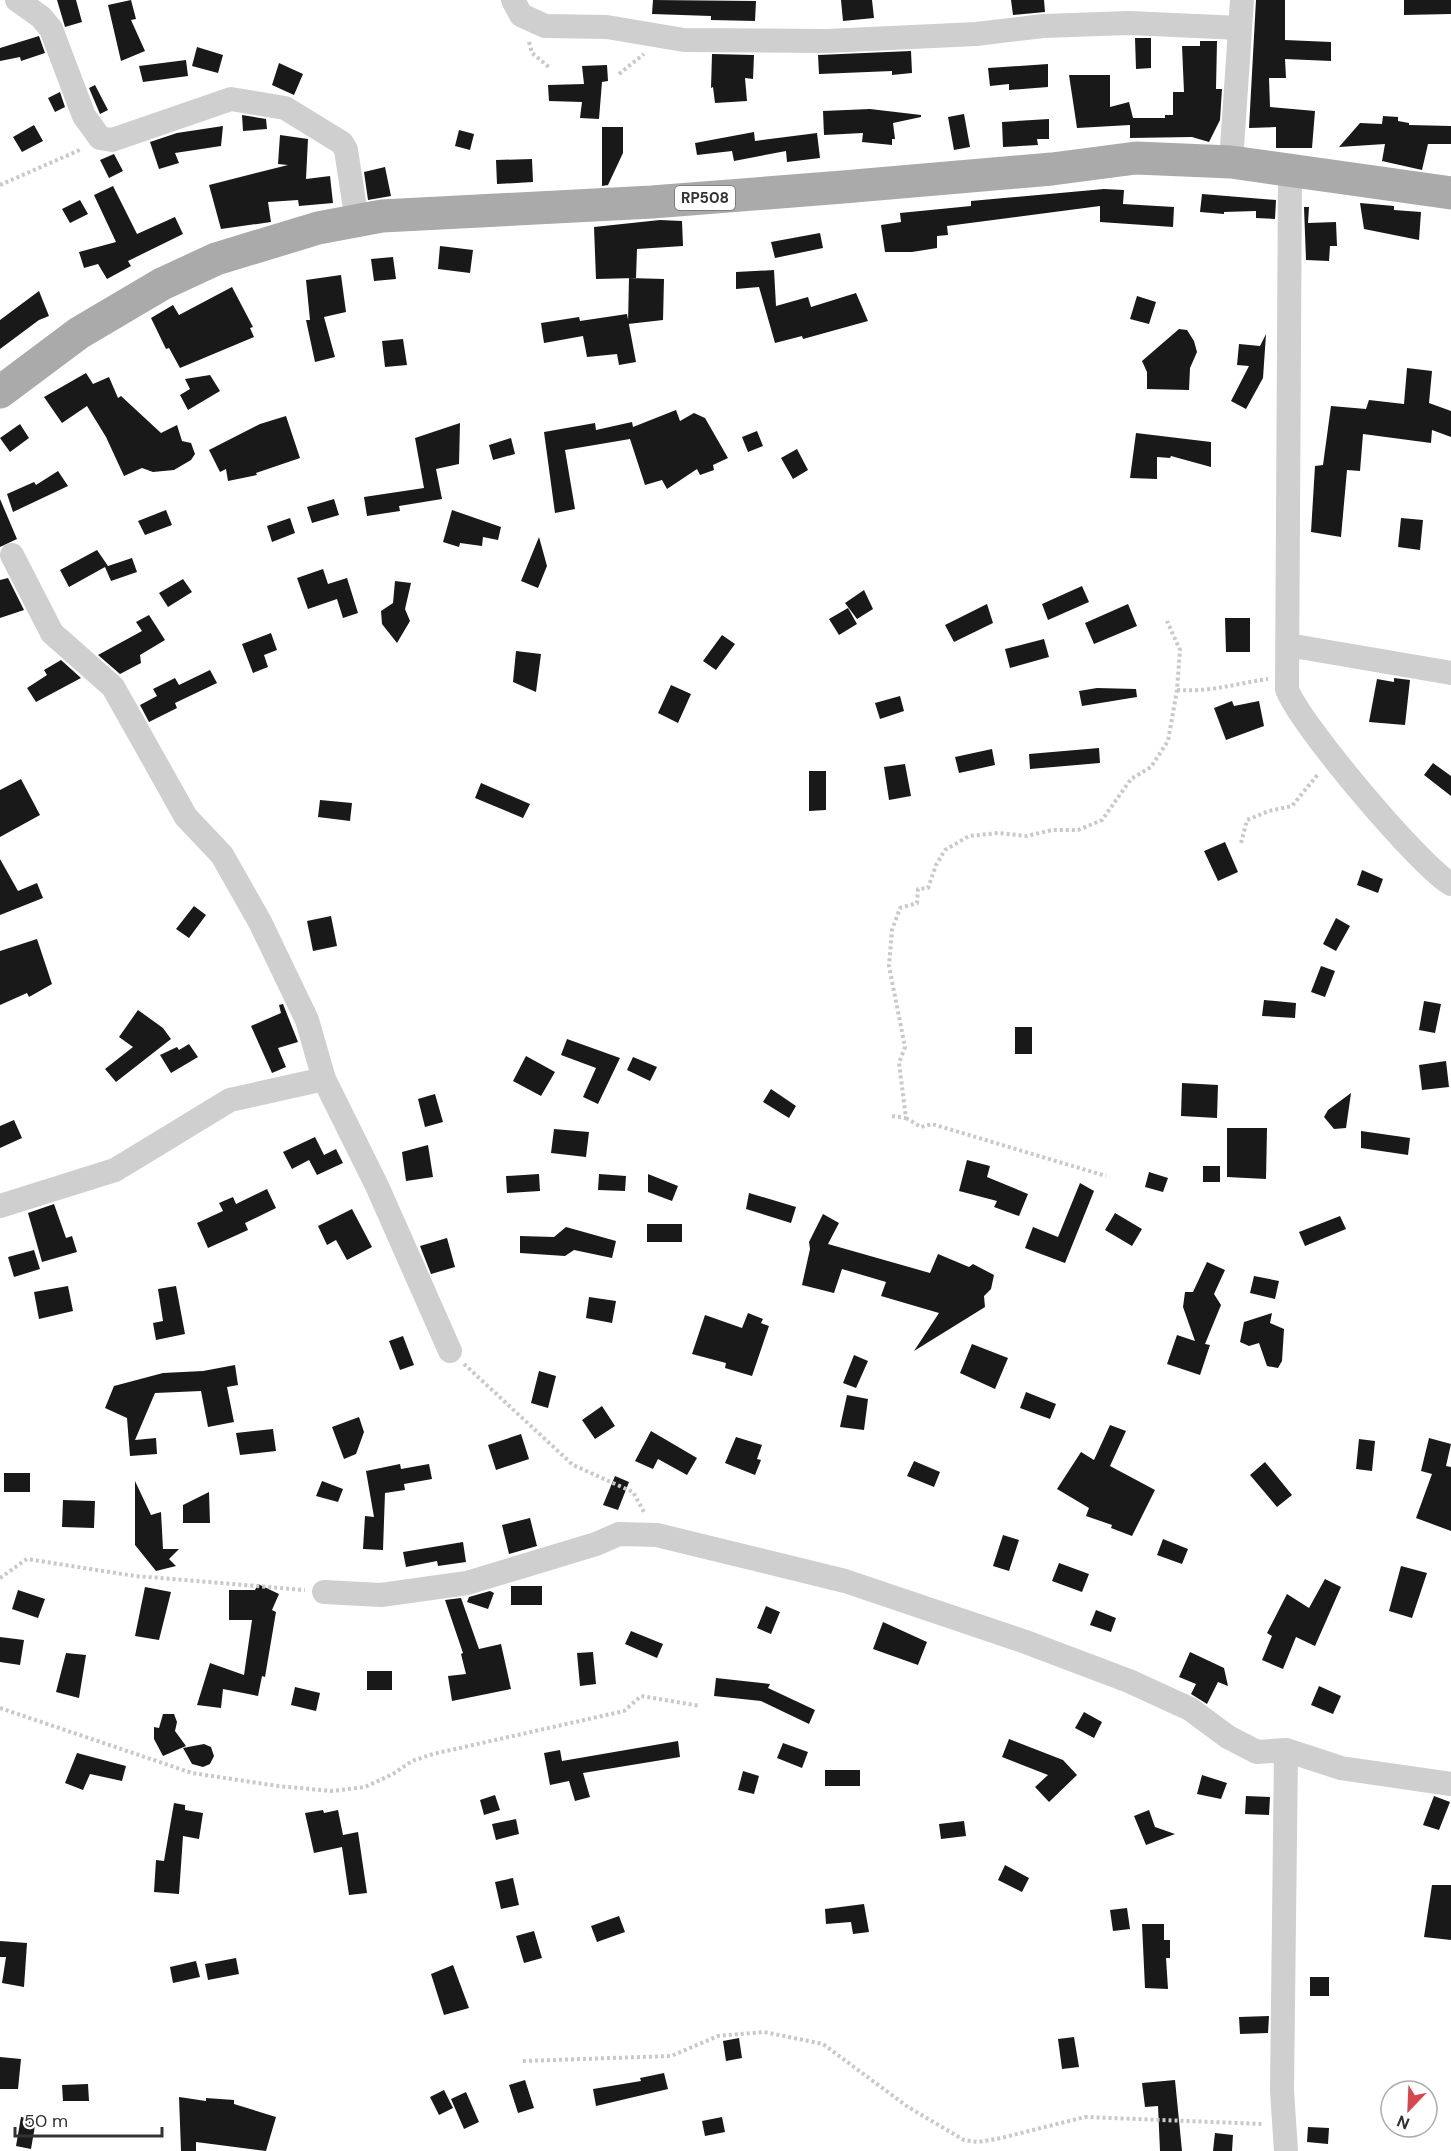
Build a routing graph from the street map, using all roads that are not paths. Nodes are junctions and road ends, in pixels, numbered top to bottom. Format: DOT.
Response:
graph roads {
  1 [pos="17,0"];
  2 [pos="513,0"];
  3 [pos="1242,0"];
  4 [pos="1240,28"];
  5 [pos="1231,162"];
  6 [pos="1290,171"];
  7 [pos="1451,193"];
  8 [pos="357,221"];
  9 [pos="0,392"];
  10 [pos="12,555"];
  11 [pos="1288,645"];
  12 [pos="1451,673"];
  13 [pos="1451,884"];
  14 [pos="324,1079"];
  15 [pos="0,1206"];
  16 [pos="450,1351"];
  17 [pos="324,1592"];
  18 [pos="1286,1750"];
  19 [pos="1451,1784"];
  20 [pos="1286,2151"];
  1 -- 8 [label="street"];
  2 -- 4 [label="street"];
  3 -- 4 [label="street"];
  4 -- 5 [label="street"];
  5 -- 6 [label="main road, RP508"];
  5 -- 8 [label="main road, RP508"];
  6 -- 7 [label="main road, RP508"];
  6 -- 11 [label="street"];
  8 -- 9 [label="main road, RP508"];
  10 -- 14 [label="street"];
  11 -- 12 [label="street"];
  11 -- 13 [label="street"];
  14 -- 15 [label="street"];
  14 -- 16 [label="street"];
  17 -- 18 [label="street"];
  18 -- 19 [label="street"];
  18 -- 20 [label="street"];
}
